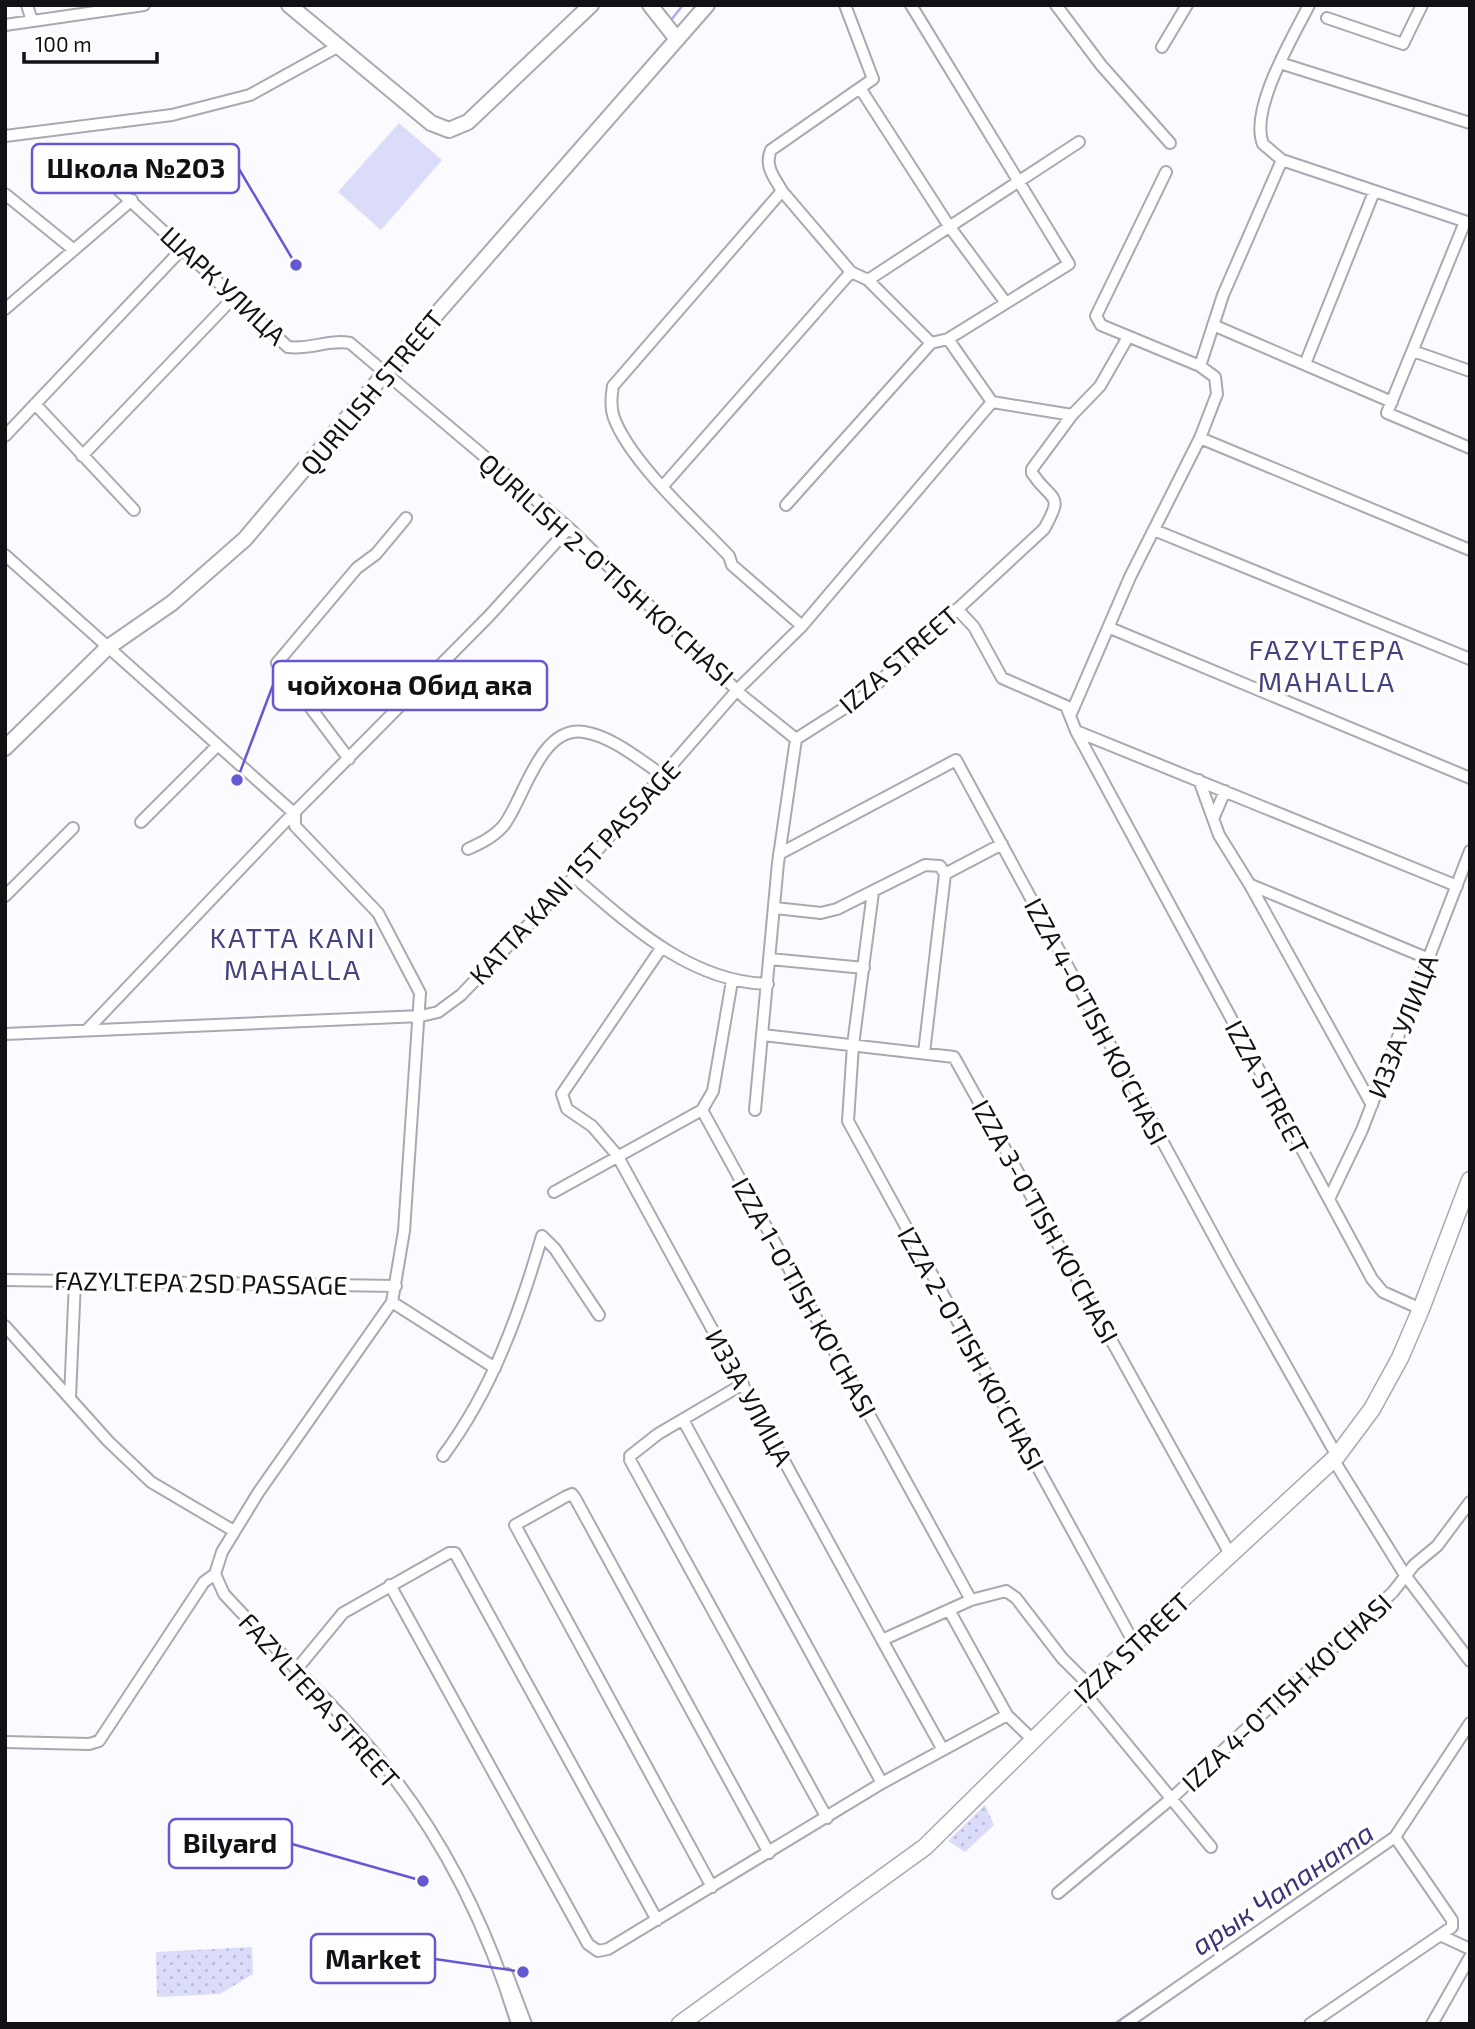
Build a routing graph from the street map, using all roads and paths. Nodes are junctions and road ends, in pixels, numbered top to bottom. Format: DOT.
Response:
graph roads {
  1 [pos="27,5"];
  2 [pos="144,5"];
  3 [pos="289,5"];
  4 [pos="591,5"];
  5 [pos="650,5"];
  6 [pos="707,5"];
  7 [pos="845,5"];
  8 [pos="911,5"];
  9 [pos="1056,5"];
  10 [pos="1187,5"];
  11 [pos="1309,5"];
  12 [pos="1422,5"];
  13 [pos="112,8"];
  14 [pos="1327,18"];
  15 [pos="32,22"];
  16 [pos="5,25"];
  17 [pos="676,38"];
  18 [pos="337,47"];
  19 [pos="1162,47"];
  20 [pos="1280,63"];
  21 [pos="860,88"];
  22 [pos="1470,123"];
  23 [pos="5,136"];
  24 [pos="1079,142"];
  25 [pos="1170,144"];
  26 [pos="1282,160"];
  27 [pos="1166,172"];
  28 [pos="108,180"];
  29 [pos="1019,182"];
  30 [pos="782,191"];
  31 [pos="1374,192"];
  32 [pos="5,194"];
  33 [pos="132,200"];
  34 [pos="1467,223"];
  35 [pos="949,226"];
  36 [pos="183,248"];
  37 [pos="74,250"];
  38 [pos="851,272"];
  39 [pos="868,280"];
  40 [pos="235,296"];
  41 [pos="1006,303"];
  42 [pos="5,309"];
  43 [pos="1213,325"];
  44 [pos="1128,337"];
  45 [pos="948,340"];
  46 [pos="931,343"];
  47 [pos="1413,351"];
  48 [pos="1305,364"];
  49 [pos="1200,366"];
  50 [pos="1470,370"];
  51 [pos="385,373"];
  52 [pos="992,402"];
  53 [pos="1392,402"];
  54 [pos="35,404"];
  55 [pos="1072,415"];
  56 [pos="5,436"];
  57 [pos="1199,438"];
  58 [pos="1470,448"];
  59 [pos="82,456"];
  60 [pos="663,486"];
  61 [pos="786,505"];
  62 [pos="134,510"];
  63 [pos="406,518"];
  64 [pos="569,528"];
  65 [pos="1154,530"];
  66 [pos="1470,550"];
  67 [pos="5,555"];
  68 [pos="957,610"];
  69 [pos="802,626"];
  70 [pos="1110,628"];
  71 [pos="107,648"];
  72 [pos="1470,659"];
  73 [pos="738,689"];
  74 [pos="1070,716"];
  75 [pos="1076,731"];
  76 [pos="796,739"];
  77 [pos="218,745"];
  78 [pos="5,748"];
  79 [pos="349,759"];
  80 [pos="664,776"];
  81 [pos="1470,778"];
  82 [pos="1199,780"];
  83 [pos="1225,791"];
  84 [pos="295,814"];
  85 [pos="1213,819"];
  86 [pos="141,822"];
  87 [pos="73,828"];
  88 [pos="1002,844"];
  89 [pos="468,849"];
  90 [pos="1470,850"];
  91 [pos="779,853"];
  92 [pos="945,874"];
  93 [pos="574,877"];
  94 [pos="1250,884"];
  95 [pos="1457,886"];
  96 [pos="873,892"];
  97 [pos="5,896"];
  98 [pos="775,908"];
  99 [pos="662,947"];
  100 [pos="1429,959"];
  101 [pos="770,960"];
  102 [pos="864,968"];
  103 [pos="732,981"];
  104 [pos="768,984"];
  105 [pos="421,1016"];
  106 [pos="88,1030"];
  107 [pos="5,1034"];
  108 [pos="763,1035"];
  109 [pos="853,1045"];
  110 [pos="924,1053"];
  111 [pos="1372,1105"];
  112 [pos="702,1110"];
  113 [pos="755,1110"];
  114 [pos="617,1155"];
  115 [pos="1470,1180"];
  116 [pos="554,1192"];
  117 [pos="1329,1199"];
  118 [pos="5,1280"];
  119 [pos="75,1280"];
  120 [pos="396,1286"];
  121 [pos="392,1302"];
  122 [pos="1422,1310"];
  123 [pos="599,1315"];
  124 [pos="5,1326"];
  125 [pos="495,1368"];
  126 [pos="743,1384"];
  127 [pos="70,1398"];
  128 [pos="683,1420"];
  129 [pos="443,1456"];
  130 [pos="1335,1458"];
  131 [pos="1470,1502"];
  132 [pos="234,1531"];
  133 [pos="1230,1554"];
  134 [pos="215,1574"];
  135 [pos="1405,1575"];
  136 [pos="390,1585"];
  137 [pos="971,1600"];
  138 [pos="949,1610"];
  139 [pos="882,1640"];
  140 [pos="1134,1643"];
  141 [pos="1470,1661"];
  142 [pos="296,1670"];
  143 [pos="1086,1688"];
  144 [pos="1007,1715"];
  145 [pos="1470,1723"];
  146 [pos="1034,1741"];
  147 [pos="5,1742"];
  148 [pos="943,1749"];
  149 [pos="882,1783"];
  150 [pos="1172,1798"];
  151 [pos="827,1818"];
  152 [pos="1395,1837"];
  153 [pos="1210,1847"];
  154 [pos="769,1853"];
  155 [pos="712,1887"];
  156 [pos="1058,1893"];
  157 [pos="657,1920"];
  158 [pos="1442,1936"];
  159 [pos="489,1941"];
  160 [pos="1470,1950"];
  161 [pos="1470,1957"];
  162 [pos="517,2024"];
  163 [pos="526,2024"];
  164 [pos="680,2024"];
  165 [pos="1125,2024"];
  166 [pos="1310,2024"];
  167 [pos="1432,2024"];
  1 -- 15 [label="street"];
  2 -- 13 [label="street"];
  3 -- 18 [label="street"];
  4 -- 18 [label="street"];
  5 -- 17 [label="street"];
  6 -- 17 [label="street, QURILISH STREET"];
  7 -- 21 [label="street"];
  8 -- 29 [label="street"];
  9 -- 25 [label="street"];
  10 -- 19 [label="street"];
  11 -- 20 [label="street"];
  12 -- 14 [label="street"];
  13 -- 15 [label="street"];
  15 -- 16 [label="street"];
  17 -- 51 [label="street, QURILISH STREET"];
  18 -- 23 [label="street"];
  20 -- 22 [label="street"];
  20 -- 26 [label="street"];
  21 -- 30 [label="street"];
  21 -- 35 [label="street"];
  24 -- 29 [label="street"];
  26 -- 31 [label="street"];
  26 -- 43 [label="street"];
  27 -- 44 [label="street"];
  28 -- 33 [label="street, ШАРК УЛИЦА"];
  29 -- 35 [label="street"];
  29 -- 41 [label="street"];
  30 -- 38 [label="street"];
  30 -- 60 [label="street"];
  31 -- 34 [label="street"];
  31 -- 48 [label="street"];
  32 -- 37 [label="street"];
  33 -- 36 [label="street, ШАРК УЛИЦА"];
  33 -- 37 [label="street"];
  34 -- 47 [label="street"];
  35 -- 39 [label="street"];
  35 -- 41 [label="street"];
  36 -- 40 [label="street, ШАРК УЛИЦА"];
  36 -- 54 [label="street"];
  37 -- 42 [label="street"];
  38 -- 39 [label="street"];
  38 -- 60 [label="street"];
  39 -- 46 [label="street"];
  40 -- 51 [label="street, ШАРК УЛИЦА"];
  40 -- 59 [label="street"];
  41 -- 45 [label="street"];
  43 -- 48 [label="street"];
  43 -- 49 [label="street"];
  44 -- 49 [label="street"];
  44 -- 55 [label="street"];
  45 -- 46 [label="street"];
  45 -- 52 [label="street"];
  46 -- 61 [label="street"];
  47 -- 50 [label="street"];
  47 -- 53 [label="street"];
  48 -- 53 [label="street"];
  49 -- 57 [label="street"];
  51 -- 64 [label="street, QURILISH 2-O'TISH KO'CHASI"];
  51 -- 71 [label="street, QURILISH STREET"];
  52 -- 55 [label="street"];
  52 -- 69 [label="street, KATTA KANI 1ST PASSAGE"];
  53 -- 58 [label="street"];
  54 -- 56 [label="street"];
  54 -- 59 [label="street"];
  55 -- 68 [label="street, IZZA STREET"];
  57 -- 65 [label="street"];
  57 -- 66 [label="street"];
  59 -- 62 [label="street"];
  60 -- 69 [label="street"];
  63 -- 79 [label="street"];
  64 -- 73 [label="street, QURILISH 2-O'TISH KO'CHASI"];
  64 -- 79 [label="street"];
  65 -- 70 [label="street"];
  65 -- 72 [label="street"];
  67 -- 71 [label="street"];
  68 -- 74 [label="street"];
  68 -- 76 [label="street, IZZA STREET"];
  69 -- 73 [label="street, KATTA KANI 1ST PASSAGE"];
  70 -- 74 [label="street"];
  70 -- 81 [label="street"];
  71 -- 77 [label="street"];
  71 -- 78 [label="street, QURILISH STREET"];
  73 -- 76 [label="street, QURILISH 2-O'TISH KO'CHASI"];
  73 -- 80 [label="street, KATTA KANI 1ST PASSAGE"];
  74 -- 75 [label="street, IZZA STREET"];
  75 -- 82 [label="street"];
  75 -- 117 [label="street, IZZA STREET"];
  76 -- 91 [label="street"];
  77 -- 84 [label="street"];
  77 -- 86 [label="street"];
  79 -- 84 [label="street"];
  80 -- 89 [label="street"];
  80 -- 93 [label="street, KATTA KANI 1ST PASSAGE"];
  82 -- 83 [label="street"];
  82 -- 85 [label="street"];
  83 -- 85 [label="street"];
  83 -- 95 [label="street"];
  84 -- 105 [label="street"];
  84 -- 106 [label="street"];
  85 -- 94 [label="street"];
  87 -- 97 [label="street"];
  88 -- 91 [label="street, IZZA 4-O'TISH KO'CHASI"];
  88 -- 92 [label="street"];
  88 -- 130 [label="street, IZZA 4-O'TISH KO'CHASI"];
  90 -- 95 [label="street, ИЗЗА УЛИЦА"];
  91 -- 98 [label="street"];
  92 -- 96 [label="street"];
  92 -- 110 [label="street"];
  93 -- 99 [label="street"];
  93 -- 105 [label="street, KATTA KANI 1ST PASSAGE"];
  94 -- 100 [label="street"];
  94 -- 111 [label="street"];
  95 -- 100 [label="street, ИЗЗА УЛИЦА"];
  96 -- 98 [label="street"];
  96 -- 102 [label="street, IZZA 2-O'TISH KO'CHASI"];
  98 -- 101 [label="street"];
  99 -- 103 [label="street"];
  99 -- 114 [label="street, ИЗЗА УЛИЦА"];
  100 -- 111 [label="street, ИЗЗА УЛИЦА"];
  101 -- 102 [label="street"];
  101 -- 104 [label="street"];
  102 -- 109 [label="street, IZZA 2-O'TISH KO'CHASI"];
  103 -- 104 [label="street"];
  103 -- 112 [label="street"];
  104 -- 108 [label="street"];
  105 -- 106 [label="street, KATTA KANI 1ST PASSAGE"];
  105 -- 120 [label="street"];
  106 -- 107 [label="street, KATTA KANI 1ST PASSAGE"];
  108 -- 109 [label="street, IZZA 3-O'TISH KO'CHASI"];
  108 -- 113 [label="street"];
  109 -- 110 [label="street, IZZA 3-O'TISH KO'CHASI"];
  109 -- 140 [label="street, IZZA 2-O'TISH KO'CHASI"];
  110 -- 133 [label="street, IZZA 3-O'TISH KO'CHASI"];
  111 -- 117 [label="street, ИЗЗА УЛИЦА"];
  112 -- 114 [label="street"];
  112 -- 137 [label="street, IZZA 1-O'TISH KO'CHASI"];
  114 -- 116 [label="street"];
  114 -- 126 [label="street, ИЗЗА УЛИЦА"];
  115 -- 122 [label="main road, IZZA STREET"];
  117 -- 122 [label="street, IZZA STREET"];
  118 -- 119 [label="street, FAZYLTEPA 2SD PASSAGE"];
  119 -- 120 [label="street, FAZYLTEPA 2SD PASSAGE"];
  119 -- 127 [label="street"];
  120 -- 121 [label="street"];
  121 -- 125 [label="street"];
  121 -- 132 [label="street"];
  122 -- 130 [label="main road, IZZA STREET"];
  123 -- 125 [label="street"];
  124 -- 127 [label="street"];
  125 -- 129 [label="street"];
  126 -- 128 [label="street"];
  126 -- 139 [label="street, ИЗЗА УЛИЦА"];
  127 -- 132 [label="street"];
  128 -- 149 [label="street"];
  128 -- 151 [label="street"];
  130 -- 133 [label="main road, IZZA STREET"];
  130 -- 135 [label="street, IZZA 4-O'TISH KO'CHASI"];
  131 -- 135 [label="street"];
  132 -- 134 [label="street"];
  133 -- 140 [label="main road, IZZA STREET"];
  134 -- 142 [label="street, FAZYLTEPA STREET"];
  134 -- 147 [label="street"];
  135 -- 141 [label="street"];
  135 -- 150 [label="street, IZZA 4-O'TISH KO'CHASI"];
  136 -- 142 [label="street"];
  136 -- 157 [label="street"];
  136 -- 157 [label="street"];
  137 -- 138 [label="street"];
  137 -- 143 [label="street"];
  138 -- 139 [label="street"];
  138 -- 144 [label="street"];
  139 -- 148 [label="street, ИЗЗА УЛИЦА"];
  140 -- 143 [label="main road, IZZA STREET"];
  142 -- 159 [label="street, FAZYLTEPA STREET"];
  143 -- 146 [label="main road, IZZA STREET"];
  143 -- 150 [label="street"];
  144 -- 146 [label="street"];
  144 -- 148 [label="street"];
  145 -- 152 [label="street"];
  146 -- 164 [label="main road, IZZA STREET"];
  148 -- 149 [label="street"];
  149 -- 151 [label="street"];
  150 -- 153 [label="street"];
  150 -- 156 [label="street, IZZA 4-O'TISH KO'CHASI"];
  151 -- 154 [label="street"];
  152 -- 158 [label="street"];
  152 -- 165 [label="street"];
  154 -- 155 [label="street"];
  154 -- 155 [label="street"];
  155 -- 157 [label="street"];
  158 -- 160 [label="street"];
  158 -- 166 [label="street"];
  159 -- 162 [label="street, FAZYLTEPA STREET"];
  159 -- 163 [label="street, FAZYLTEPA STREET"];
  161 -- 167 [label="street"];
}
